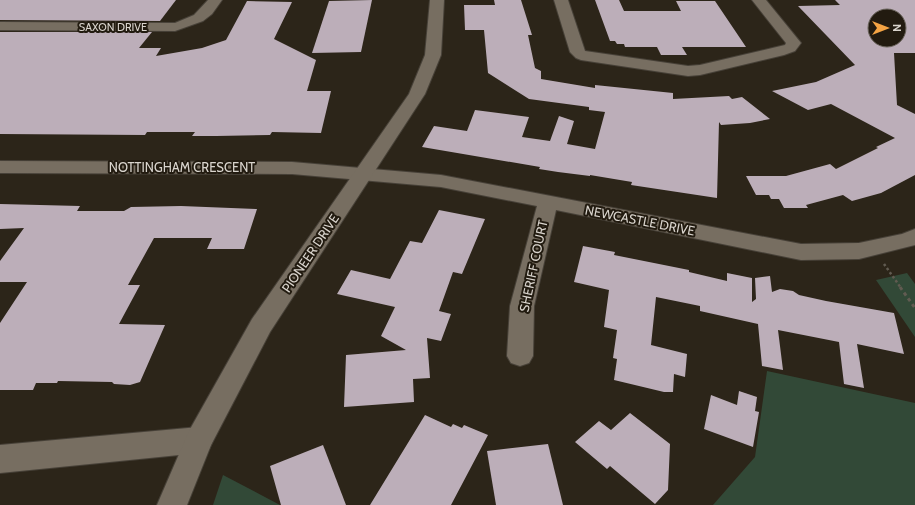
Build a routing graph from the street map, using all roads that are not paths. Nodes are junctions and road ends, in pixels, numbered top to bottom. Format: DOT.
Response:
graph roads {
  1 [pos="216,0"];
  2 [pos="436,0"];
  3 [pos="561,0"];
  4 [pos="759,0"];
  5 [pos="0,26"];
  6 [pos="0,167"];
  7 [pos="364,174"];
  8 [pos="548,201"];
  9 [pos="915,236"];
  10 [pos="520,356"];
  11 [pos="200,440"];
  12 [pos="0,459"];
  13 [pos="172,505"];
  1 -- 5 [label="street, SAXON DRIVE"];
  2 -- 7 [label="street, PIONEER DRIVE"];
  3 -- 4 [label="street"];
  6 -- 7 [label="street, NOTTINGHAM CRESCENT"];
  7 -- 8 [label="street, NEWCASTLE DRIVE"];
  7 -- 11 [label="street, PIONEER DRIVE"];
  8 -- 9 [label="street, NEWCASTLE DRIVE"];
  8 -- 10 [label="street, SHERIFF COURT"];
  11 -- 12 [label="street"];
  11 -- 13 [label="street, PIONEER DRIVE"];
}
